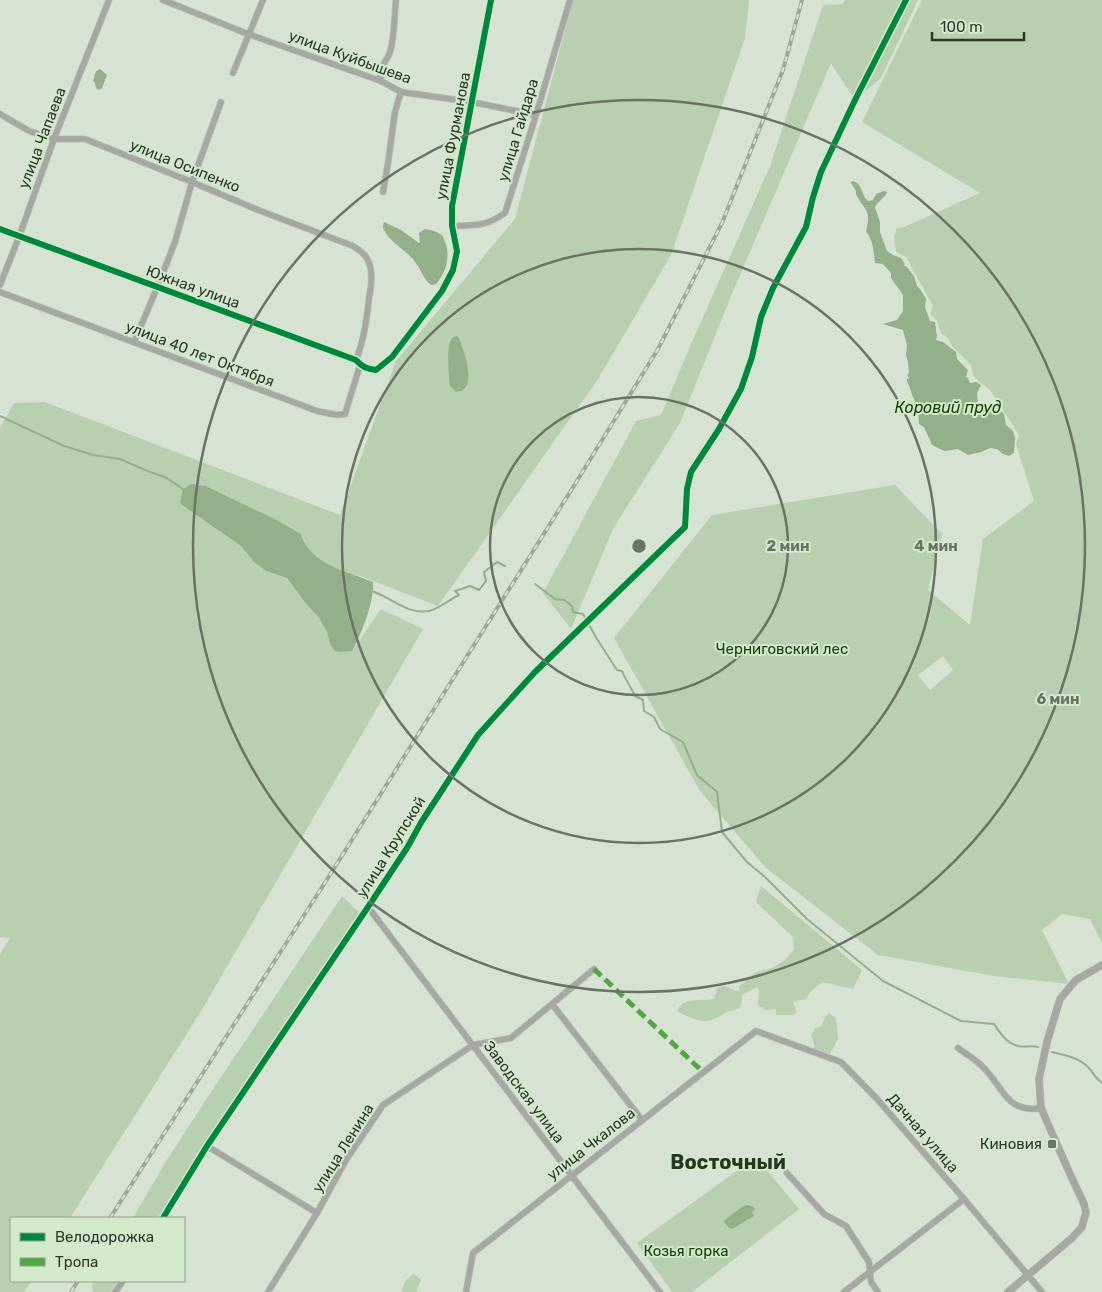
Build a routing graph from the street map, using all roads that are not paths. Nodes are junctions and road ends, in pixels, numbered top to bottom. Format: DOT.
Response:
graph roads {
  1 [pos="109,0"];
  2 [pos="163,0"];
  3 [pos="263,0"];
  4 [pos="396,0"];
  5 [pos="491,0"];
  6 [pos="570,0"];
  7 [pos="906,0"];
  8 [pos="248,34"];
  9 [pos="232,73"];
  10 [pos="381,81"];
  11 [pos="401,92"];
  12 [pos="221,102"];
  13 [pos="472,102"];
  14 [pos="0,114"];
  15 [pos="536,115"];
  16 [pos="54,140"];
  17 [pos="192,182"];
  18 [pos="383,192"];
  19 [pos="452,226"];
  20 [pos="0,229"];
  21 [pos="19,237"];
  22 [pos="0,285"];
  23 [pos="157,288"];
  24 [pos="0,292"];
  25 [pos="134,342"];
  26 [pos="358,362"];
  27 [pos="376,370"];
  28 [pos="368,907"];
  29 [pos="1102,966"];
  30 [pos="594,970"];
  31 [pos="552,1004"];
  32 [pos="756,1031"];
  33 [pos="473,1045"];
  34 [pos="958,1048"];
  35 [pos="1041,1108"];
  36 [pos="642,1120"];
  37 [pos="207,1146"];
  38 [pos="787,1173"];
  39 [pos="572,1176"];
  40 [pos="964,1199"];
  41 [pos="317,1213"];
  42 [pos="164,1217"];
  43 [pos="870,1271"];
  44 [pos="1028,1276"];
  45 [pos="268,1292"];
  46 [pos="466,1292"];
  47 [pos="660,1292"];
  48 [pos="844,1292"];
  49 [pos="878,1292"];
  50 [pos="1008,1292"];
  51 [pos="1042,1292"];
  1 -- 16 [label="street, улица Чапаева"];
  2 -- 8 [label="street, улица Куйбышева"];
  3 -- 8 [label="street"];
  4 -- 10 [label="street"];
  5 -- 13 [label="street, улица Фурманова"];
  6 -- 15 [label="street, улица Гайдара"];
  7 -- 28 [label="street, улица Крупской"];
  8 -- 9 [label="street"];
  8 -- 10 [label="street, улица Куйбышева"];
  10 -- 11 [label="street, улица Куйбышева"];
  11 -- 13 [label="street, улица Куйбышева"];
  11 -- 18 [label="street"];
  12 -- 17 [label="street"];
  13 -- 15 [label="street, улица Куйбышева"];
  13 -- 19 [label="street, улица Фурманова"];
  14 -- 16 [label="street, улица Осипенко"];
  15 -- 19 [label="street, улица Гайдара"];
  16 -- 17 [label="street, улица Осипенко"];
  16 -- 21 [label="street, улица Чапаева"];
  17 -- 23 [label="street"];
  17 -- 26 [label="street, улица Осипенко"];
  19 -- 27 [label="street, улица Фурманова"];
  20 -- 21 [label="street, Южная улица"];
  21 -- 22 [label="street, улица Чапаева"];
  21 -- 23 [label="street, Южная улица"];
  23 -- 25 [label="street"];
  23 -- 26 [label="street, Южная улица"];
  24 -- 25 [label="street, улица 40 лет Октября"];
  25 -- 26 [label="street, улица 40 лет Октября"];
  26 -- 27 [label="street, Южная улица"];
  28 -- 33 [label="street, Заводская улица"];
  28 -- 37 [label="street, улица Крупской"];
  29 -- 35 [label="street"];
  30 -- 31 [label="street, улица Ленина"];
  31 -- 33 [label="street, улица Ленина"];
  31 -- 36 [label="street"];
  32 -- 36 [label="street, улица Чкалова"];
  32 -- 40 [label="street, Дачная улица"];
  33 -- 39 [label="street, Заводская улица"];
  33 -- 41 [label="street, улица Ленина"];
  34 -- 35 [label="street"];
  35 -- 44 [label="street"];
  36 -- 39 [label="street, улица Чкалова"];
  37 -- 41 [label="street"];
  37 -- 42 [label="street, улица Крупской"];
  38 -- 43 [label="street"];
  39 -- 46 [label="street, улица Чкалова"];
  39 -- 47 [label="street, Заводская улица"];
  40 -- 43 [label="street"];
  40 -- 44 [label="street, Дачная улица"];
  41 -- 45 [label="street, улица Ленина"];
  43 -- 48 [label="street"];
  43 -- 49 [label="street"];
  44 -- 50 [label="street"];
  44 -- 51 [label="street, Дачная улица"];
}
